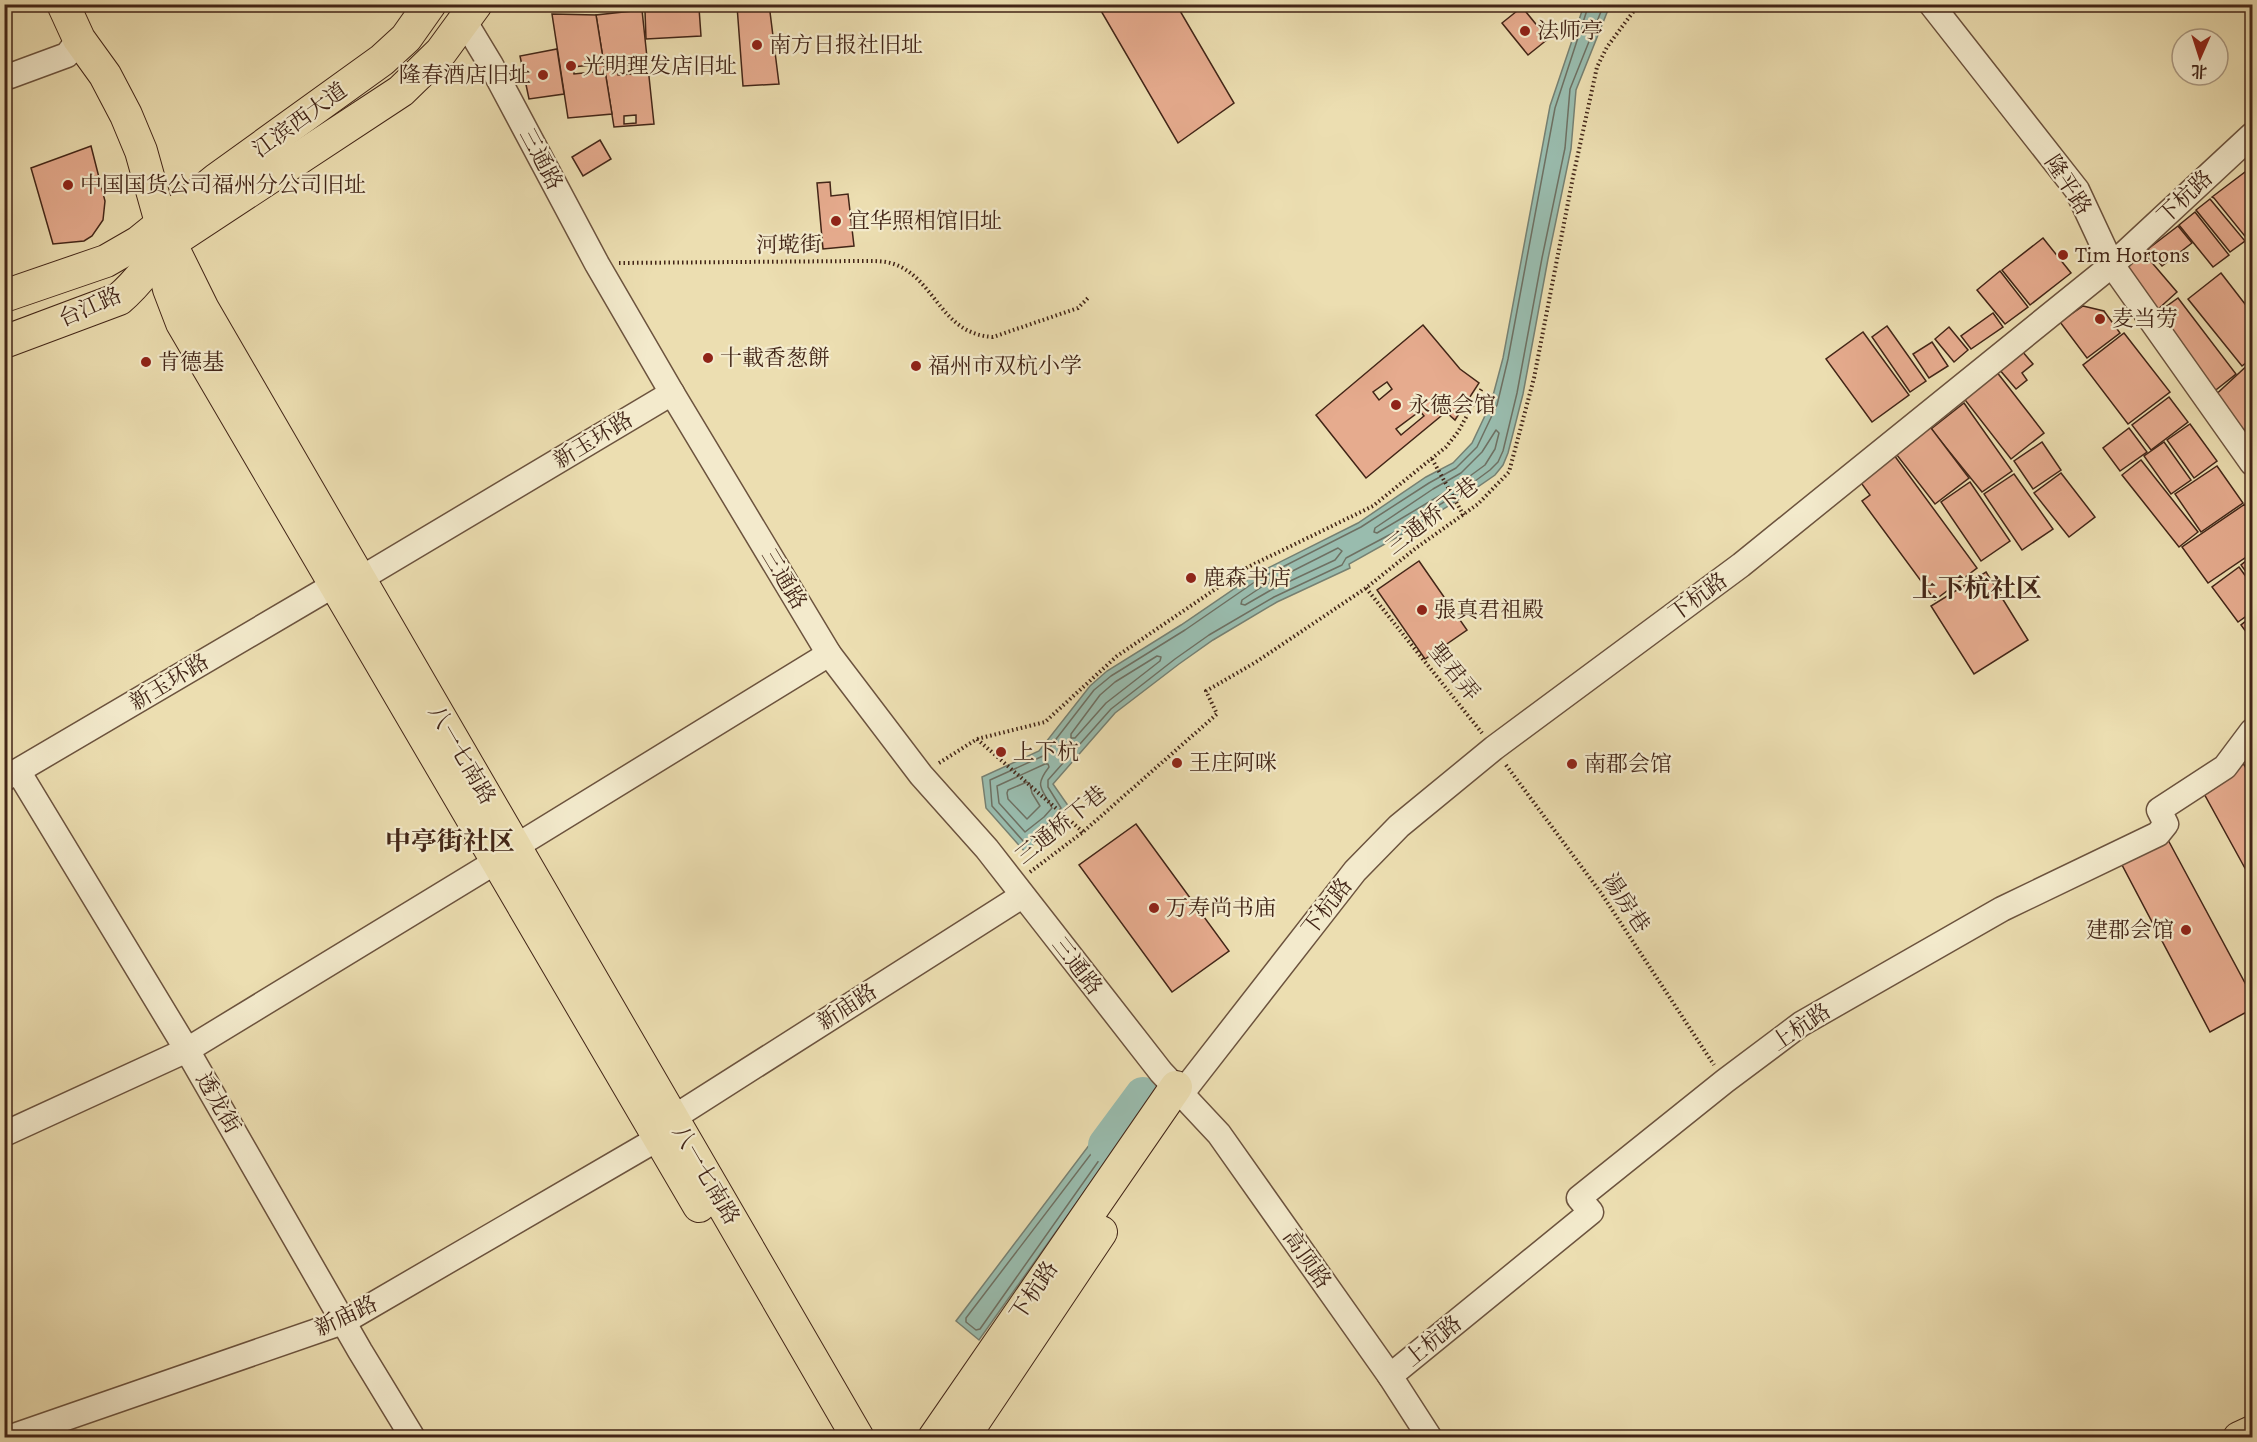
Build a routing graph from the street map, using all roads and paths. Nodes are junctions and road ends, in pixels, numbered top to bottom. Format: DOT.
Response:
graph roads {
  1 [pos="63,4"];
  2 [pos="430,4"];
  3 [pos="1640,4"];
  4 [pos="1931,4"];
  5 [pos="471,13"];
  6 [pos="79,39"];
  7 [pos="4,75"];
  8 [pos="2253,135"];
  9 [pos="164,240"];
  10 [pos="597,264"];
  11 [pos="2112,265"];
  12 [pos="4,296"];
  13 [pos="1088,298"];
  14 [pos="4,342"];
  15 [pos="1482,387"];
  16 [pos="672,393"];
  17 [pos="1432,459"];
  18 [pos="2253,463"];
  19 [pos="1464,516"];
  20 [pos="347,582"];
  21 [pos="1366,588"];
  22 [pos="829,654"];
  23 [pos="2253,731"];
  24 [pos="977,739"];
  25 [pos="1494,748"];
  26 [pos="921,775"];
  27 [pos="11,776"];
  28 [pos="1083,832"];
  29 [pos="506,854"];
  30 [pos="1017,890"];
  31 [pos="187,1050"];
  32 [pos="1725,1081"];
  33 [pos="1183,1094"];
  34 [pos="666,1128"];
  35 [pos="4,1134"];
  36 [pos="343,1322"];
  37 [pos="1390,1376"];
  38 [pos="2253,1432"];
  39 [pos="8,1437"];
  40 [pos="413,1437"];
  41 [pos="838,1437"];
  42 [pos="858,1437"];
  43 [pos="934,1437"];
  44 [pos="963,1437"];
  45 [pos="1430,1437"];
  46 [pos="2239,1437"];
  1 -- 6 [label="main road, 八一七南路"];
  2 -- 9 [label="main road, 江滨西大道"];
  3 -- 19 [label="path, 三通桥下巷"];
  4 -- 11 [label="street, 隆平路"];
  5 -- 9 [label="main road, 江滨西大道"];
  5 -- 10 [label="street, 三通路"];
  6 -- 7 [label="street"];
  6 -- 9 [label="main road, 八一七南路"];
  8 -- 11 [label="street, 下杭路"];
  9 -- 12 [label="main road, 台江路"];
  9 -- 14 [label="main road, 台江路"];
  9 -- 20 [label="main road, 八一七南路"];
  10 -- 13 [label="path, 河墘街"];
  10 -- 16 [label="street, 三通路"];
  11 -- 18 [label="street, 隆平路"];
  11 -- 25 [label="street, 下杭路"];
  15 -- 17 [label="path"];
  16 -- 20 [label="street, 新玉环路"];
  16 -- 22 [label="street, 三通路"];
  17 -- 19 [label="path"];
  17 -- 24 [label="path"];
  19 -- 21 [label="path, 三通桥下巷"];
  20 -- 27 [label="street, 新玉环路"];
  20 -- 29 [label="main road, 八一七南路"];
  21 -- 25 [label="path, 聖君弄"];
  21 -- 28 [label="path, 三通桥下巷"];
  22 -- 26 [label="street, 三通路"];
  22 -- 29 [label="street"];
  23 -- 32 [label="street, 上杭路"];
  24 -- 26 [label="path"];
  24 -- 28 [label="path"];
  25 -- 32 [label="path, 湯房巷"];
  25 -- 33 [label="street, 下杭路"];
  26 -- 30 [label="street, 三通路"];
  27 -- 31 [label="street, 透龙街"];
  28 -- 30 [label="path, 三通桥下巷"];
  29 -- 31 [label="street"];
  29 -- 34 [label="main road, 八一七南路"];
  30 -- 33 [label="street, 三通路"];
  30 -- 34 [label="street, 新庙路"];
  31 -- 35 [label="street"];
  31 -- 36 [label="street, 透龙街"];
  32 -- 37 [label="street, 上杭路"];
  33 -- 37 [label="street, 高顶路"];
  33 -- 43 [label="main road, 下杭路"];
  33 -- 44 [label="main road, 下杭路"];
  34 -- 36 [label="street, 新庙路"];
  34 -- 41 [label="main road, 八一七南路"];
  34 -- 42 [label="main road, 八一七南路"];
  36 -- 39 [label="street, 新庙路"];
  36 -- 40 [label="street, 透龙街"];
  37 -- 45 [label="street, 高顶路"];
  38 -- 46 [label="main road"];
}
